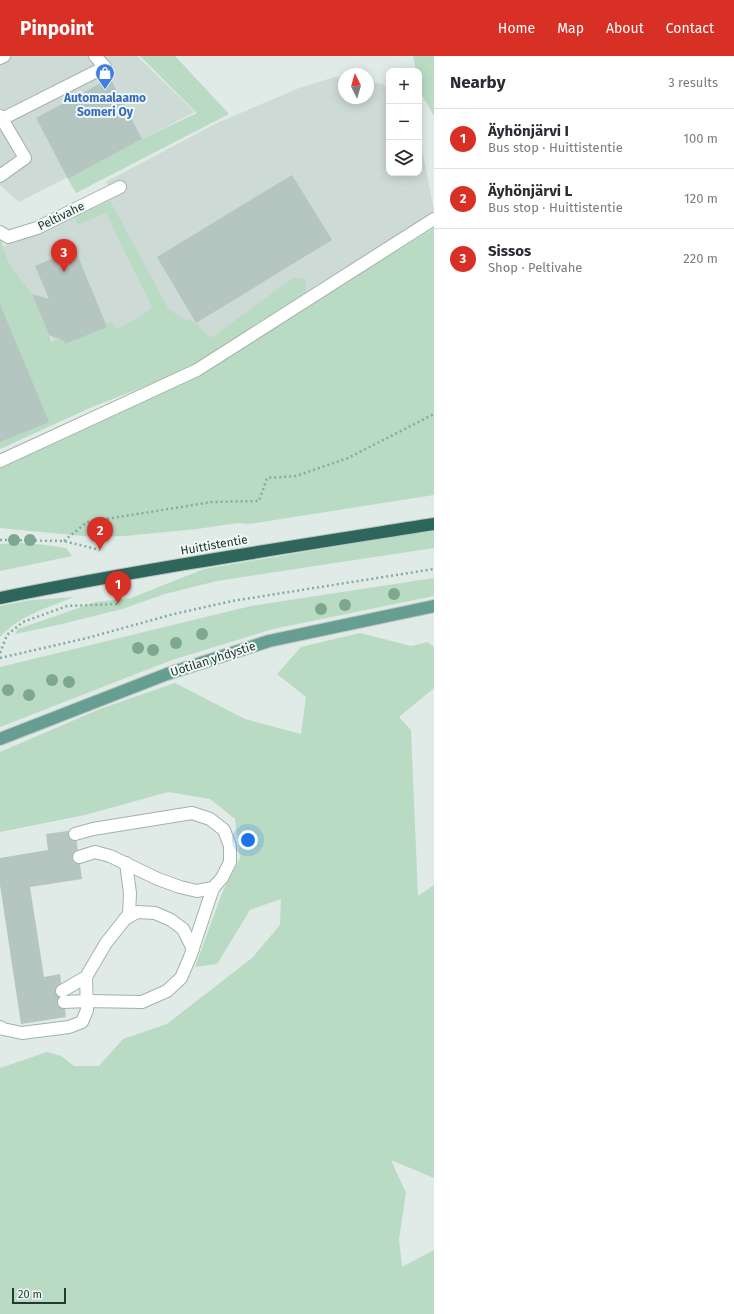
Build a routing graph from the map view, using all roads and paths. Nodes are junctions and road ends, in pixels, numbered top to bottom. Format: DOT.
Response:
graph roads {
  1 [pos="4,56"];
  2 [pos="95,56"];
  3 [pos="0,58"];
  4 [pos="1,118"];
  5 [pos="0,176"];
  6 [pos="120,187"];
  7 [pos="434,219"];
  8 [pos="0,232"];
  9 [pos="434,414"];
  10 [pos="0,461"];
  11 [pos="434,524"];
  12 [pos="0,540"];
  13 [pos="64,541"];
  14 [pos="100,550"];
  15 [pos="434,569"];
  16 [pos="48,588"];
  17 [pos="0,592"];
  18 [pos="0,598"];
  19 [pos="118,604"];
  20 [pos="434,606"];
  21 [pos="0,653"];
  22 [pos="0,658"];
  23 [pos="0,739"];
  24 [pos="75,834"];
  25 [pos="79,857"];
  26 [pos="126,863"];
  27 [pos="213,888"];
  28 [pos="125,919"];
  29 [pos="193,949"];
  30 [pos="86,977"];
  31 [pos="87,1000"];
  32 [pos="0,1027"];
  1 -- 3 [label="street"];
  2 -- 4 [label="street"];
  4 -- 5 [label="street"];
  6 -- 8 [label="street, Peltivahe"];
  7 -- 10 [label="street"];
  9 -- 13 [label="path"];
  11 -- 16 [label="highway, Huittistentie"];
  12 -- 13 [label="path"];
  13 -- 14 [label="path"];
  15 -- 22 [label="path"];
  16 -- 17 [label="highway"];
  16 -- 18 [label="highway, Huittistentie"];
  19 -- 21 [label="path"];
  20 -- 23 [label="main road, Uotilan yhdystie"];
  24 -- 27 [label="street"];
  25 -- 26 [label="street"];
  26 -- 27 [label="street"];
  26 -- 28 [label="street"];
  27 -- 29 [label="street"];
  28 -- 29 [label="street"];
  28 -- 30 [label="street"];
  29 -- 31 [label="street"];
  30 -- 31 [label="street"];
  30 -- 31 [label="street"];
  31 -- 32 [label="street"];
}
